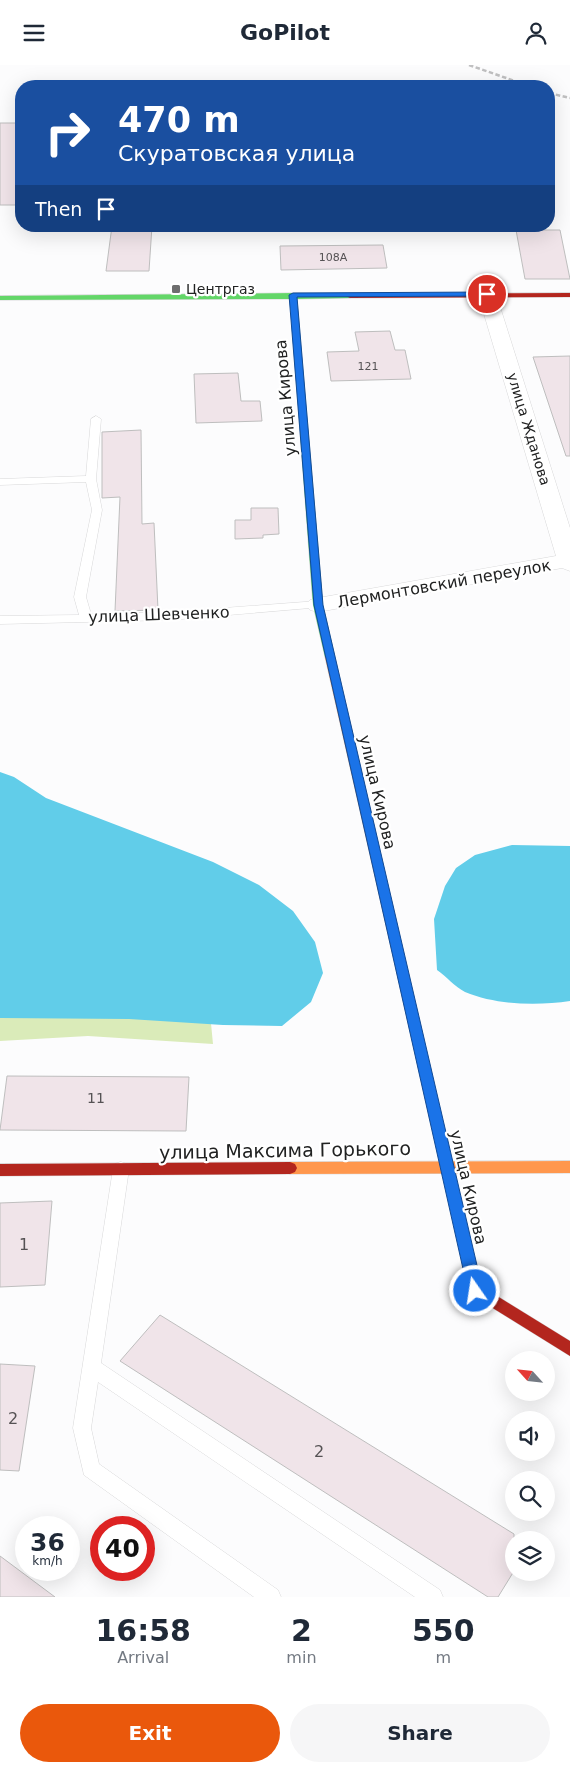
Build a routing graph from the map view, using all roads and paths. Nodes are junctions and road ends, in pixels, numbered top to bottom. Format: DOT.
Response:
graph roads {
  1 [pos="487,294"];
  2 [pos="293,295"];
  3 [pos="570,295"];
  4 [pos="0,298"];
  5 [pos="96,419"];
  6 [pos="91,479"];
  7 [pos="0,482"];
  8 [pos="570,562"];
  9 [pos="318,605"];
  10 [pos="86,617"];
  11 [pos="0,619"];
  12 [pos="447,1166"];
  13 [pos="570,1167"];
  14 [pos="121,1169"];
  15 [pos="0,1170"];
  16 [pos="570,1349"];
  17 [pos="90,1366"];
  18 [pos="271,1597"];
  19 [pos="433,1597"];
  1 -- 2 [label="street"];
  1 -- 3 [label="street"];
  1 -- 8 [label="street, улица Жданова"];
  2 -- 4 [label="street"];
  2 -- 9 [label="street, улица Кирова"];
  5 -- 6 [label="lane"];
  6 -- 7 [label="lane"];
  6 -- 10 [label="lane"];
  8 -- 9 [label="street, Лермонтовский переулок"];
  9 -- 10 [label="lane, улица Шевченко"];
  9 -- 12 [label="street, улица Кирова"];
  10 -- 11 [label="lane, улица Шевченко"];
  12 -- 13 [label="street, улица Максима Горького"];
  12 -- 14 [label="street, улица Максима Горького"];
  12 -- 16 [label="street, улица Кирова"];
  14 -- 15 [label="street, улица Максима Горького"];
  14 -- 17 [label="lane"];
  17 -- 18 [label="lane"];
  17 -- 19 [label="lane"];
}
